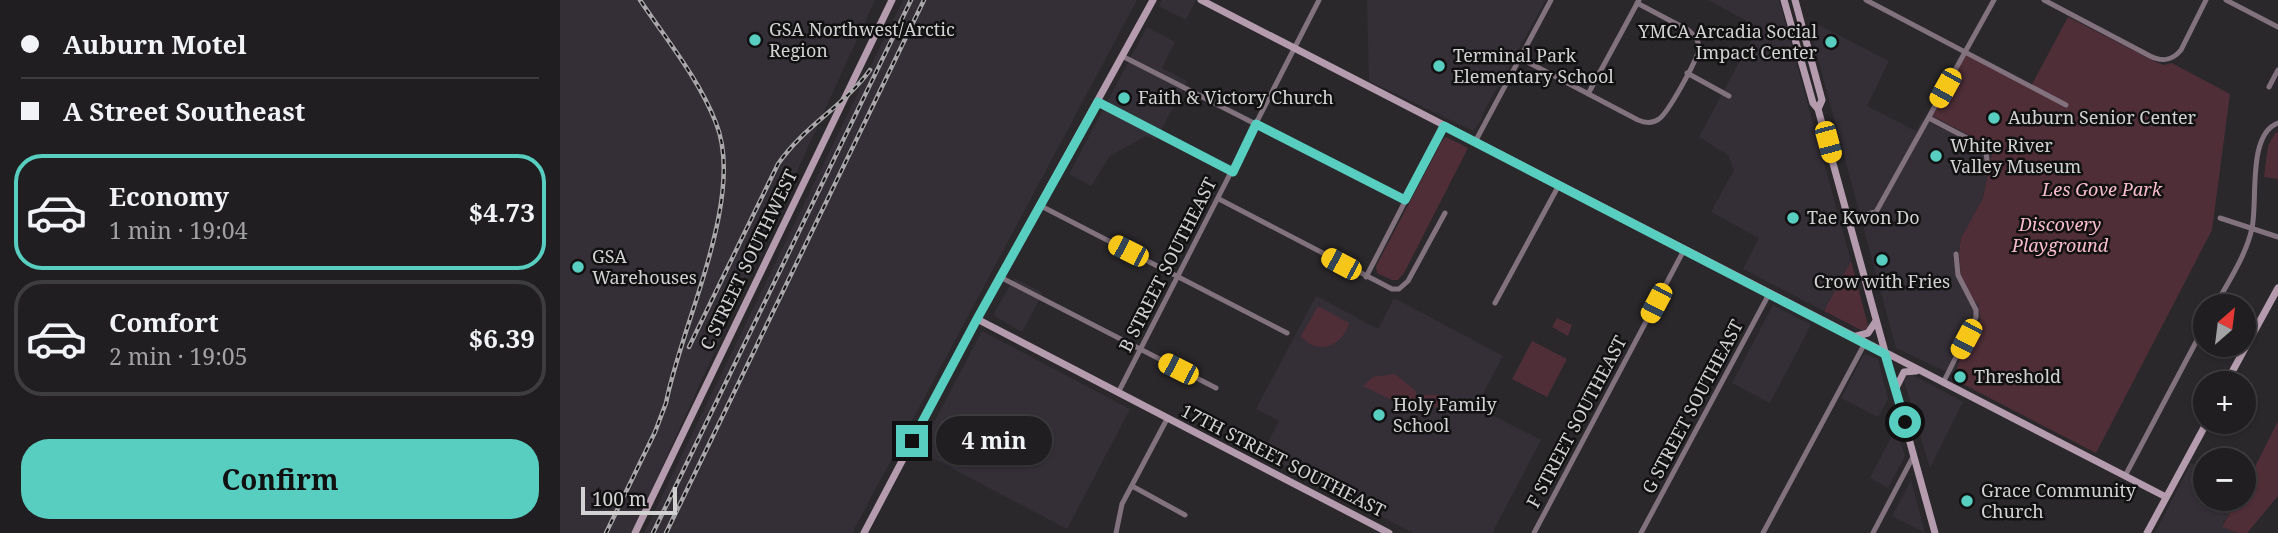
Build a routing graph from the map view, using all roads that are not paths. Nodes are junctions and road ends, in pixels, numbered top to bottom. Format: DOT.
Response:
graph roads {
  1 [pos="892,0"];
  2 [pos="1153,0"];
  3 [pos="1201,0"];
  4 [pos="1319,0"];
  5 [pos="1551,0"];
  6 [pos="1784,0"];
  7 [pos="1795,0"];
  8 [pos="1867,0"];
  9 [pos="1994,0"];
  10 [pos="2044,0"];
  11 [pos="2206,0"];
  12 [pos="2226,0"];
  13 [pos="1638,1"];
  14 [pos="2278,27"];
  15 [pos="1294,48"];
  16 [pos="1966,51"];
  17 [pos="1122,56"];
  18 [pos="1521,58"];
  19 [pos="2278,70"];
  20 [pos="1687,73"];
  21 [pos="2269,87"];
  22 [pos="1588,94"];
  23 [pos="1729,96"];
  24 [pos="1098,102"];
  25 [pos="2066,105"];
  26 [pos="1818,109"];
  27 [pos="1929,118"];
  28 [pos="1256,124"];
  29 [pos="2275,124"];
  30 [pos="1444,126"];
  31 [pos="1475,142"];
  32 [pos="1987,160"];
  33 [pos="1233,172"];
  34 [pos="1559,185"];
  35 [pos="1219,199"];
  36 [pos="1405,200"];
  37 [pos="1041,206"];
  38 [pos="1445,213"];
  39 [pos="1848,218"];
  40 [pos="2220,218"];
  41 [pos="2252,228"];
  42 [pos="2278,237"];
  43 [pos="1684,250"];
  44 [pos="1956,254"];
  45 [pos="1000,277"];
  46 [pos="1178,277"];
  47 [pos="1366,277"];
  48 [pos="2278,288"];
  49 [pos="1769,294"];
  50 [pos="2221,294"];
  51 [pos="1495,303"];
  52 [pos="977,319"];
  53 [pos="1876,321"];
  54 [pos="1287,333"];
  55 [pos="1853,337"];
  56 [pos="1864,343"];
  57 [pos="2193,348"];
  58 [pos="1140,350"];
  59 [pos="1885,354"];
  60 [pos="1920,371"];
  61 [pos="2233,371"];
  62 [pos="1943,383"];
  63 [pos="1216,388"];
  64 [pos="1895,389"];
  65 [pos="1118,394"];
  66 [pos="1167,419"];
  67 [pos="2200,434"];
  68 [pos="1914,455"];
  69 [pos="2125,476"];
  70 [pos="1132,485"];
  71 [pos="2166,497"];
  72 [pos="1185,515"];
  73 [pos="635,533"];
  74 [pos="864,533"];
  75 [pos="1116,533"];
  76 [pos="1389,533"];
  77 [pos="1534,533"];
  78 [pos="1641,533"];
  79 [pos="1763,533"];
  80 [pos="1873,533"];
  81 [pos="1935,533"];
  82 [pos="2147,533"];
  1 -- 73 [label="main road, C STREET SOUTHWEST"];
  2 -- 17 [label="main road"];
  3 -- 15 [label="main road"];
  4 -- 15 [label="street, B STREET SOUTHEAST"];
  5 -- 18 [label="street"];
  6 -- 26 [label="main road"];
  7 -- 26 [label="main road"];
  8 -- 16 [label="street"];
  9 -- 16 [label="street"];
  10 -- 11 [label="street"];
  12 -- 14 [label="street"];
  13 -- 20 [label="street"];
  13 -- 22 [label="street"];
  15 -- 28 [label="street, B STREET SOUTHEAST"];
  15 -- 30 [label="main road"];
  16 -- 25 [label="street"];
  16 -- 27 [label="street"];
  17 -- 24 [label="main road"];
  17 -- 28 [label="street"];
  18 -- 22 [label="street"];
  18 -- 31 [label="street"];
  19 -- 21 [label="street"];
  20 -- 22 [label="street"];
  20 -- 23 [label="street"];
  24 -- 33 [label="street"];
  24 -- 37 [label="main road"];
  26 -- 39 [label="main road"];
  27 -- 32 [label="street"];
  27 -- 39 [label="street"];
  28 -- 33 [label="street, B STREET SOUTHEAST"];
  28 -- 36 [label="street"];
  29 -- 41 [label="street"];
  30 -- 31 [label="main road"];
  30 -- 36 [label="street"];
  31 -- 34 [label="main road"];
  33 -- 35 [label="street, B STREET SOUTHEAST"];
  34 -- 43 [label="main road"];
  34 -- 51 [label="street"];
  35 -- 46 [label="street, B STREET SOUTHEAST"];
  35 -- 47 [label="street"];
  36 -- 47 [label="street"];
  37 -- 45 [label="main road"];
  37 -- 46 [label="street"];
  38 -- 47 [label="street"];
  39 -- 53 [label="main road"];
  40 -- 41 [label="street"];
  41 -- 42 [label="street"];
  41 -- 50 [label="street"];
  43 -- 49 [label="main road"];
  43 -- 77 [label="street, F STREET SOUTHEAST"];
  44 -- 62 [label="street"];
  45 -- 52 [label="main road"];
  45 -- 58 [label="street"];
  46 -- 54 [label="street"];
  46 -- 58 [label="street, B STREET SOUTHEAST"];
  48 -- 61 [label="main road"];
  49 -- 55 [label="main road"];
  49 -- 78 [label="street, G STREET SOUTHEAST"];
  52 -- 65 [label="main road, 17TH STREET SOUTHEAST"];
  52 -- 74 [label="main road"];
  53 -- 55 [label="main road"];
  53 -- 59 [label="main road"];
  55 -- 56 [label="main road"];
  56 -- 59 [label="main road"];
  56 -- 79 [label="street"];
  57 -- 69 [label="street"];
  58 -- 63 [label="street"];
  58 -- 65 [label="street, B STREET SOUTHEAST"];
  59 -- 60 [label="main road"];
  59 -- 64 [label="main road"];
  60 -- 62 [label="main road"];
  60 -- 64 [label="main road"];
  62 -- 69 [label="main road"];
  64 -- 68 [label="main road"];
  65 -- 66 [label="main road, 17TH STREET SOUTHEAST"];
  66 -- 70 [label="street"];
  66 -- 76 [label="main road, 17TH STREET SOUTHEAST"];
  67 -- 71 [label="main road"];
  68 -- 80 [label="street"];
  68 -- 81 [label="main road"];
  69 -- 71 [label="main road"];
  70 -- 72 [label="street"];
  70 -- 75 [label="street"];
  71 -- 82 [label="main road"];
}
